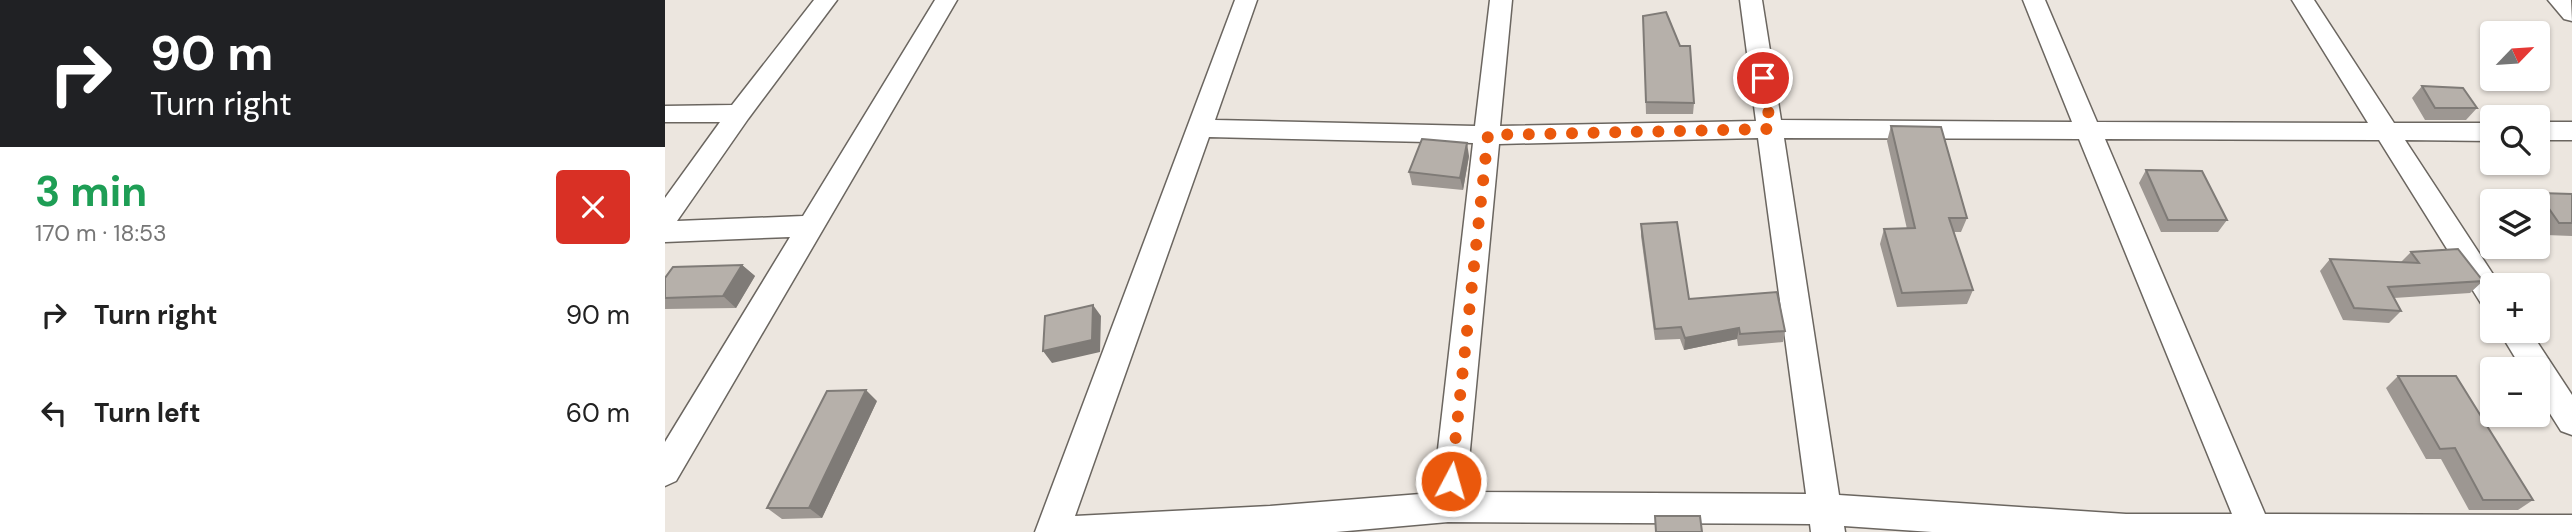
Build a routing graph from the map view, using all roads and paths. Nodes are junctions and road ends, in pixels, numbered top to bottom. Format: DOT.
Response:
graph roads {
  1 [pos="826,0"];
  2 [pos="946,0"];
  3 [pos="1246,0"];
  4 [pos="1501,0"];
  5 [pos="1751,0"];
  6 [pos="2034,0"];
  7 [pos="2303,0"];
  8 [pos="2559,0"];
  9 [pos="2572,14"];
  10 [pos="739,113"];
  11 [pos="665,114"];
  12 [pos="1198,128"];
  13 [pos="1771,129"];
  14 [pos="2550,131"];
  15 [pos="2572,131"];
  16 [pos="2087,132"];
  17 [pos="2480,132"];
  18 [pos="2387,134"];
  19 [pos="1488,135"];
  20 [pos="665,218"];
  21 [pos="812,226"];
  22 [pos="665,232"];
  23 [pos="2480,278"];
  24 [pos="2522,343"];
  25 [pos="2572,421"];
  26 [pos="665,471"];
  27 [pos="1448,507"];
  28 [pos="1826,520"];
  29 [pos="2255,530"];
  30 [pos="2572,531"];
  31 [pos="1052,532"];
  32 [pos="1065,532"];
  1 -- 10 [label="street"];
  2 -- 21 [label="street"];
  3 -- 12 [label="street"];
  4 -- 19 [label="street"];
  5 -- 13 [label="street"];
  6 -- 16 [label="street"];
  7 -- 18 [label="street"];
  8 -- 9 [label="street"];
  10 -- 11 [label="street"];
  10 -- 20 [label="street"];
  12 -- 19 [label="street"];
  12 -- 31 [label="street"];
  13 -- 16 [label="street"];
  13 -- 19 [label="street"];
  13 -- 28 [label="street"];
  14 -- 15 [label="street"];
  16 -- 18 [label="street"];
  16 -- 29 [label="street"];
  17 -- 18 [label="street"];
  18 -- 23 [label="street"];
  19 -- 27 [label="street"];
  21 -- 22 [label="street"];
  21 -- 26 [label="street"];
  24 -- 25 [label="street"];
  27 -- 28 [label="street"];
  27 -- 32 [label="street"];
  28 -- 29 [label="street"];
  29 -- 30 [label="street"];
}
